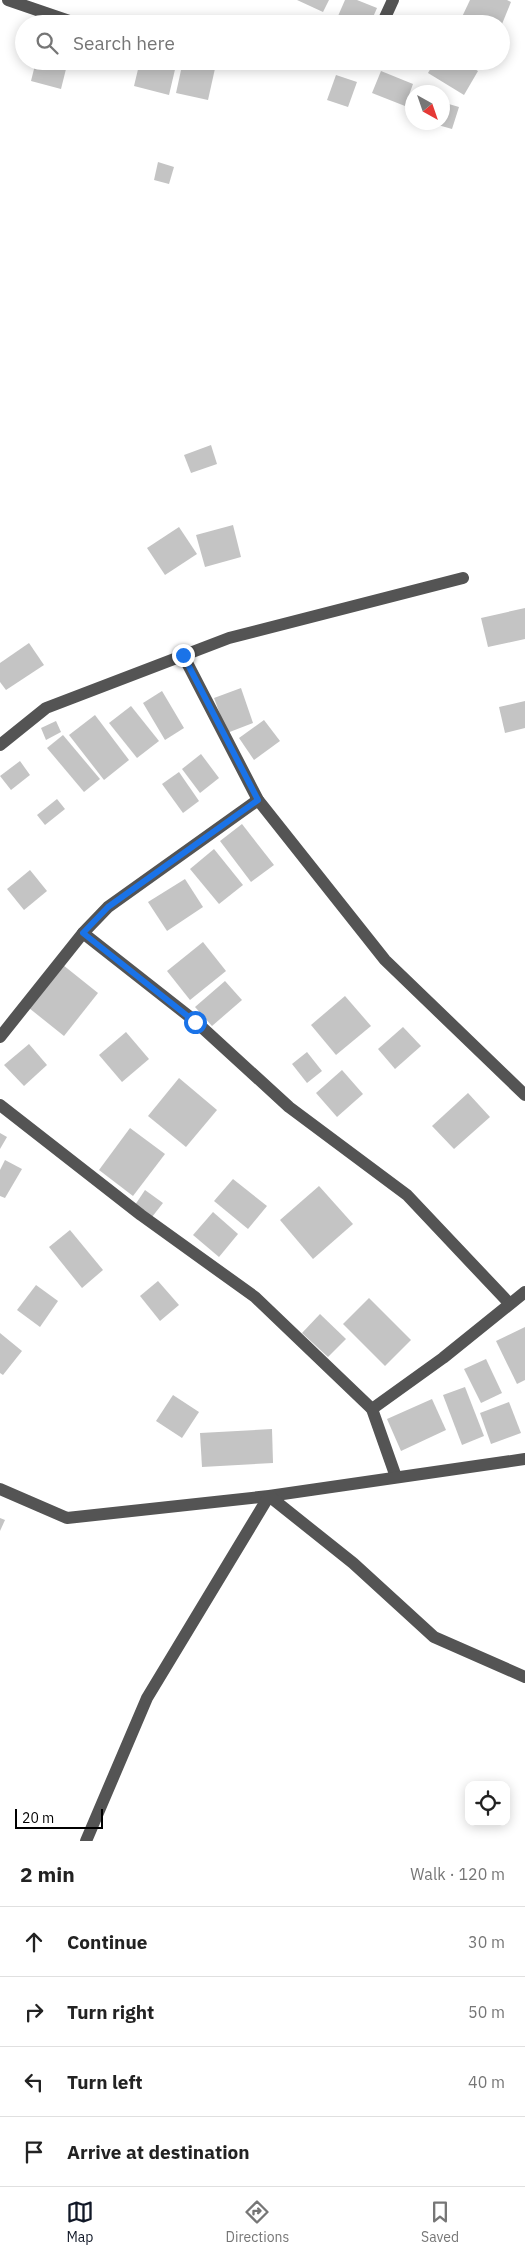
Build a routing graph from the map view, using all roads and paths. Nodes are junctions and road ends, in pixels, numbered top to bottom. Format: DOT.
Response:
graph roads {
  1 [pos="8,0"];
  2 [pos="393,0"];
  3 [pos="52,15"];
  4 [pos="386,15"];
  5 [pos="463,578"];
  6 [pos="183,655"];
  7 [pos="0,745"];
  8 [pos="258,800"];
  9 [pos="83,933"];
  10 [pos="0,1037"];
  11 [pos="525,1095"];
  12 [pos="0,1105"];
  13 [pos="525,1292"];
  14 [pos="509,1303"];
  15 [pos="372,1409"];
  16 [pos="525,1459"];
  17 [pos="396,1477"];
  18 [pos="0,1489"];
  19 [pos="269,1496"];
  20 [pos="525,1677"];
  21 [pos="86,1841"];
  1 -- 3 [label="street"];
  2 -- 4 [label="street"];
  5 -- 6 [label="street"];
  6 -- 7 [label="street"];
  6 -- 8 [label="street"];
  8 -- 9 [label="street"];
  8 -- 11 [label="street"];
  9 -- 10 [label="street"];
  9 -- 14 [label="street"];
  12 -- 15 [label="street"];
  13 -- 14 [label="street"];
  14 -- 15 [label="street"];
  15 -- 17 [label="street"];
  16 -- 17 [label="street"];
  17 -- 19 [label="street"];
  18 -- 19 [label="street"];
  19 -- 20 [label="street"];
  19 -- 21 [label="street"];
}
